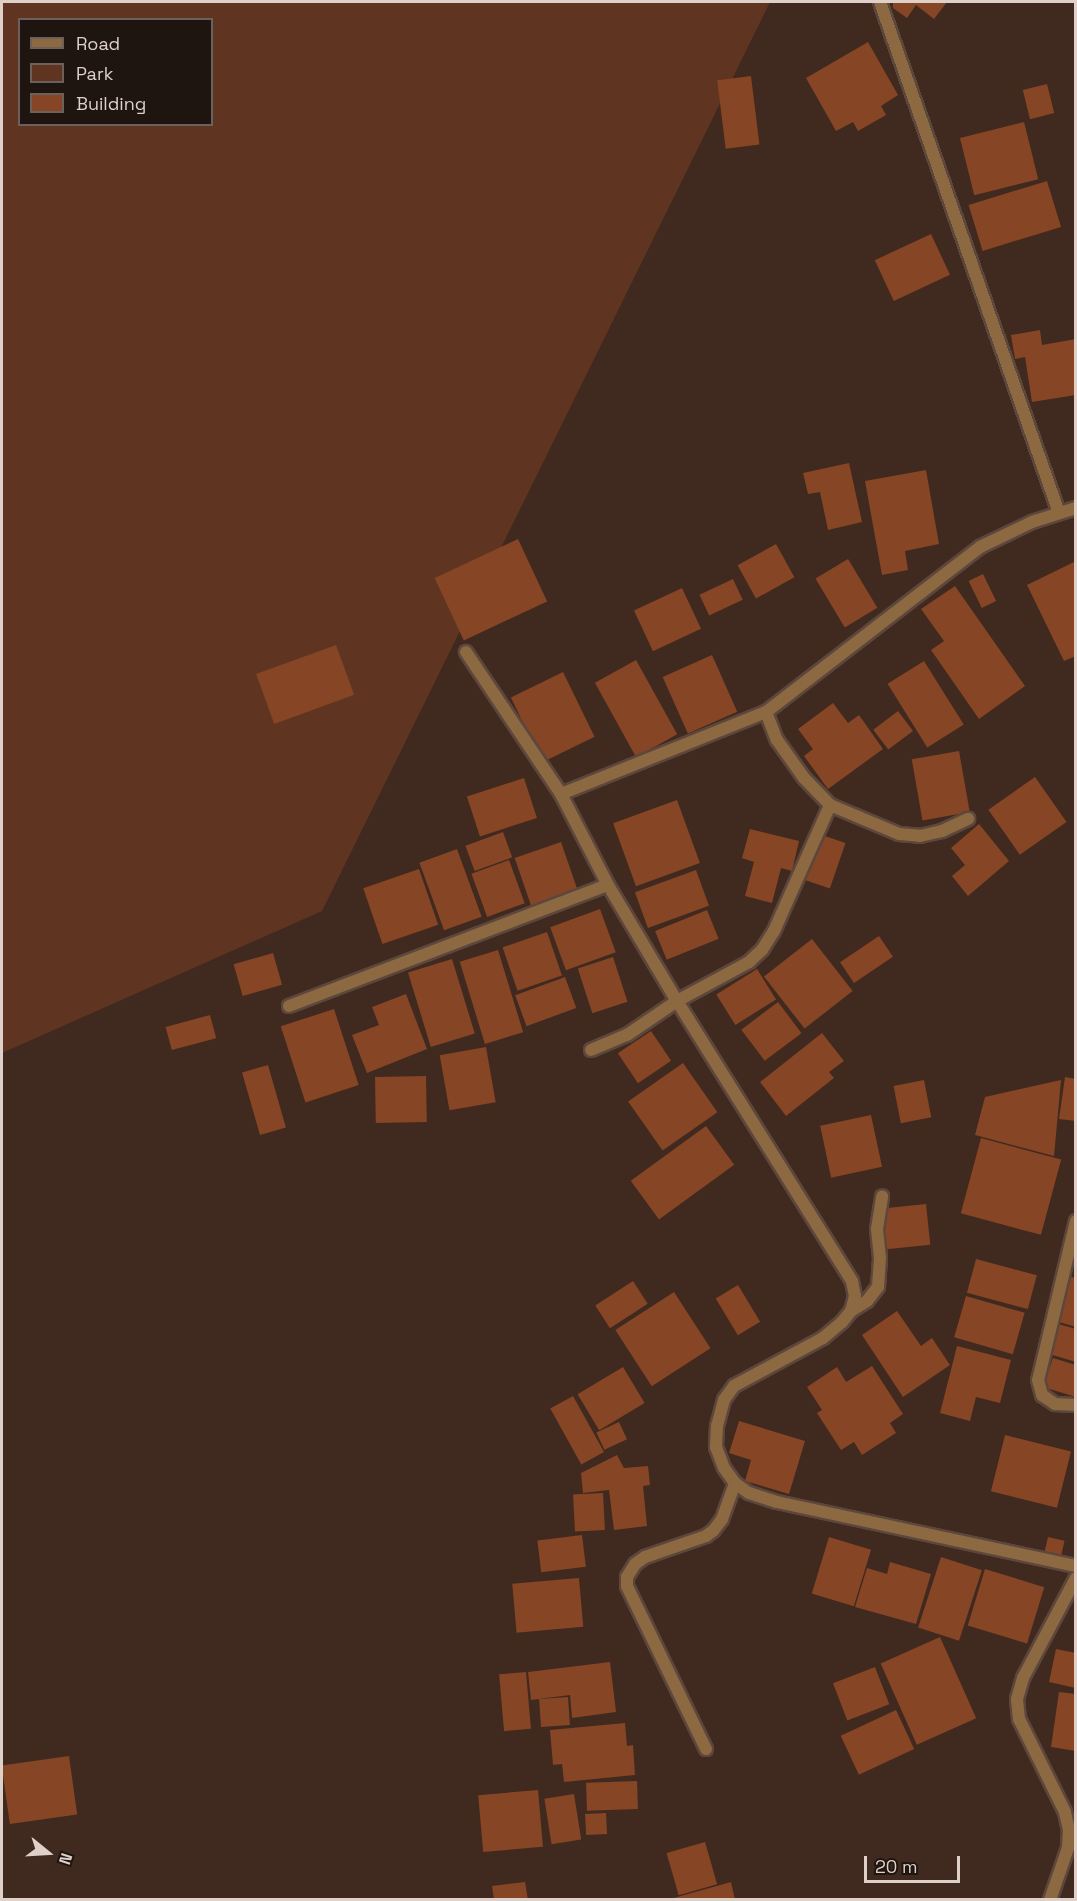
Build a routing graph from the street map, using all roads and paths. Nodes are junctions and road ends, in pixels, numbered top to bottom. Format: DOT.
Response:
graph roads {
  1 [pos="880,2"];
  2 [pos="1076,508"];
  3 [pos="1059,513"];
  4 [pos="466,652"];
  5 [pos="766,712"];
  6 [pos="561,794"];
  7 [pos="830,805"];
  8 [pos="968,819"];
  9 [pos="608,885"];
  10 [pos="678,1001"];
  11 [pos="289,1006"];
  12 [pos="591,1050"];
  13 [pos="882,1196"];
  14 [pos="1076,1221"];
  15 [pos="851,1311"];
  16 [pos="1076,1405"];
  17 [pos="735,1483"];
  18 [pos="1076,1566"];
  19 [pos="1076,1578"];
  20 [pos="706,1749"];
  21 [pos="1072,1830"];
  22 [pos="1050,1899"];
  1 -- 3 [label="street"];
  2 -- 3 [label="street"];
  3 -- 5 [label="street"];
  4 -- 6 [label="street"];
  5 -- 6 [label="street"];
  5 -- 7 [label="street"];
  6 -- 9 [label="street"];
  7 -- 8 [label="street"];
  7 -- 10 [label="street"];
  9 -- 10 [label="street"];
  9 -- 11 [label="street"];
  10 -- 12 [label="street"];
  10 -- 15 [label="street"];
  13 -- 15 [label="street"];
  14 -- 16 [label="street"];
  15 -- 17 [label="street"];
  17 -- 18 [label="street"];
  17 -- 20 [label="street"];
  19 -- 21 [label="street"];
  21 -- 22 [label="street"];
}
